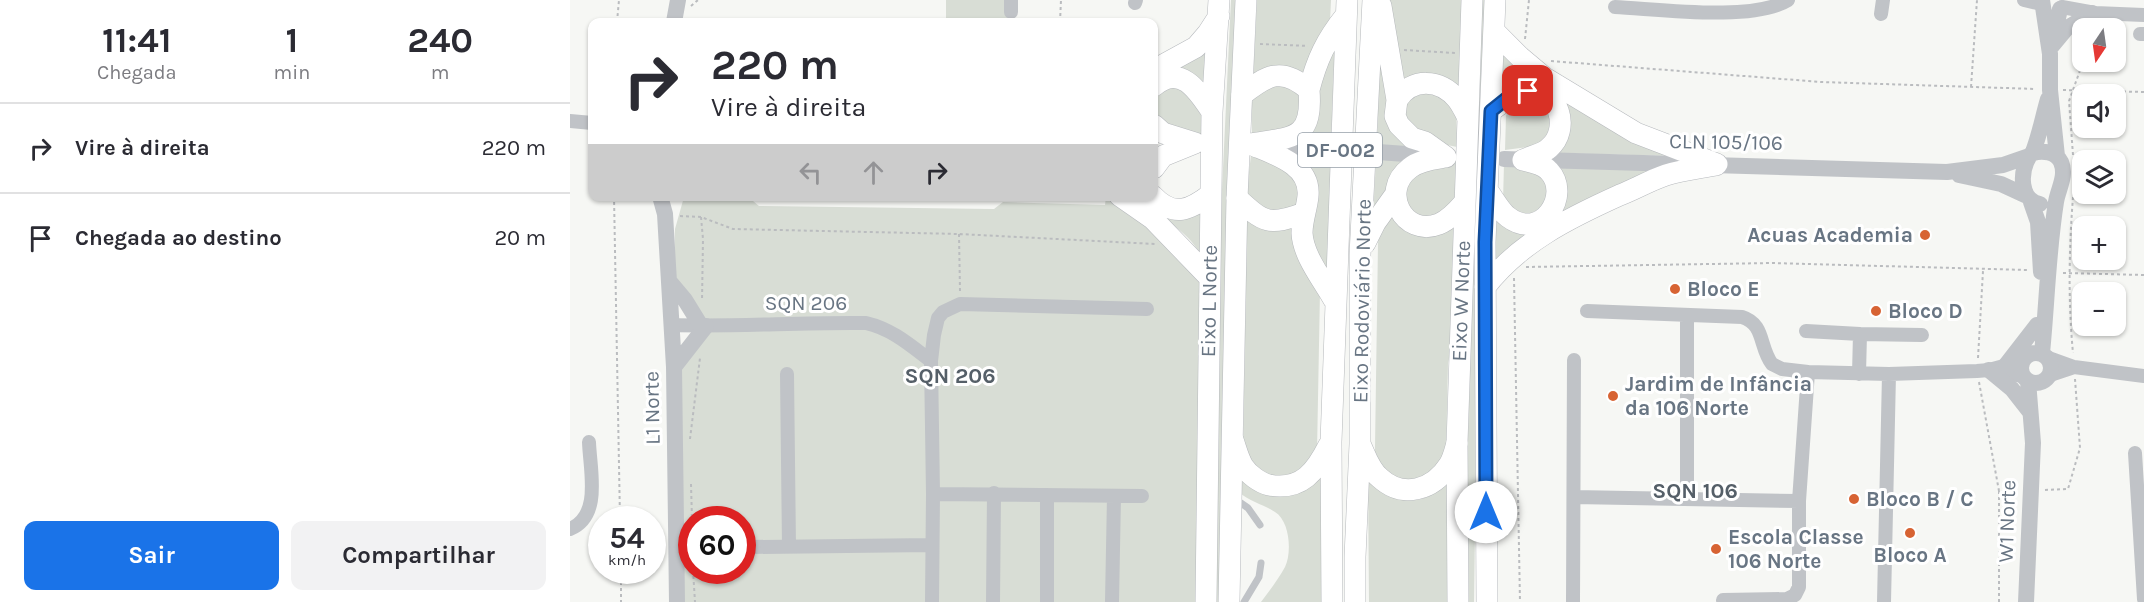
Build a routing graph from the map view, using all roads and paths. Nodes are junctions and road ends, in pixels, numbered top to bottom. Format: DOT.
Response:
graph roads {
  1 [pos="619,0"];
  2 [pos="678,0"];
  3 [pos="1061,0"];
  4 [pos="1246,0"];
  5 [pos="1373,0"];
  6 [pos="1380,0"];
  7 [pos="1472,0"];
  8 [pos="1496,0"];
  9 [pos="1529,0"];
  10 [pos="1788,0"];
  11 [pos="1977,0"];
  12 [pos="2024,0"];
  13 [pos="2055,4"];
  14 [pos="1725,6"];
  15 [pos="1615,7"];
  16 [pos="1219,8"];
  17 [pos="1346,8"];
  18 [pos="2092,13"];
  19 [pos="2144,15"];
  20 [pos="617,18"];
  21 [pos="678,18"];
  22 [pos="1060,18"];
  23 [pos="1494,31"];
  24 [pos="1257,44"];
  25 [pos="1525,45"];
  26 [pos="1316,46"];
  27 [pos="1395,50"];
  28 [pos="2051,50"];
  29 [pos="1457,53"];
  30 [pos="1542,60"];
  31 [pos="1158,68"];
  32 [pos="1158,84"];
  33 [pos="1971,87"];
  34 [pos="1309,90"];
  35 [pos="2050,90"];
  36 [pos="2144,92"];
  37 [pos="1242,95"];
  38 [pos="1397,100"];
  39 [pos="1491,111"];
  40 [pos="1212,112"];
  41 [pos="1467,116"];
  42 [pos="570,121"];
  43 [pos="588,123"];
  44 [pos="1158,129"];
  45 [pos="1158,141"];
  46 [pos="1198,143"];
  47 [pos="1249,144"];
  48 [pos="1330,149"];
  49 [pos="1378,152"];
  50 [pos="2031,154"];
  51 [pos="2057,156"];
  52 [pos="1452,157"];
  53 [pos="1514,159"];
  54 [pos="1158,163"];
  55 [pos="1717,165"];
  56 [pos="1947,172"];
  57 [pos="1488,191"];
  58 [pos="1211,194"];
  59 [pos="1395,195"];
  60 [pos="1237,198"];
  61 [pos="2029,199"];
  62 [pos="2056,200"];
  63 [pos="614,201"];
  64 [pos="661,201"];
  65 [pos="670,201"];
  66 [pos="1126,201"];
  67 [pos="1157,201"];
  68 [pos="1464,203"];
  69 [pos="1305,213"];
  70 [pos="665,214"];
  71 [pos="701,217"];
  72 [pos="959,234"];
  73 [pos="1180,245"];
  74 [pos="1360,255"];
  75 [pos="1515,261"];
  76 [pos="2045,271"];
  77 [pos="2144,275"];
  78 [pos="1209,277"];
  79 [pos="669,281"];
  80 [pos="1485,287"];
  81 [pos="1334,300"];
  82 [pos="960,304"];
  83 [pos="1147,309"];
  84 [pos="1587,310"];
  85 [pos="1687,316"];
  86 [pos="671,324"];
  87 [pos="703,326"];
  88 [pos="1806,331"];
  89 [pos="1860,334"];
  90 [pos="1922,335"];
  91 [pos="703,353"];
  92 [pos="1574,360"];
  93 [pos="931,361"];
  94 [pos="2040,361"];
  95 [pos="674,367"];
  96 [pos="1989,370"];
  97 [pos="1808,372"];
  98 [pos="787,374"];
  99 [pos="1859,374"];
  100 [pos="1888,374"];
  101 [pos="2144,376"];
  102 [pos="2030,412"];
  103 [pos="1233,440"];
  104 [pos="589,442"];
  105 [pos="1331,442"];
  106 [pos="1457,443"];
  107 [pos="2033,443"];
  108 [pos="1360,444"];
  109 [pos="689,448"];
  110 [pos="2135,453"];
  111 [pos="691,483"];
  112 [pos="994,493"];
  113 [pos="933,494"];
  114 [pos="1047,495"];
  115 [pos="1114,496"];
  116 [pos="1142,496"];
  117 [pos="1231,497"];
  118 [pos="1574,497"];
  119 [pos="1687,499"];
  120 [pos="1799,501"];
  121 [pos="620,506"];
  122 [pos="692,506"];
  123 [pos="1260,525"];
  124 [pos="570,529"];
  125 [pos="932,545"];
  126 [pos="789,547"];
  127 [pos="756,548"];
  128 [pos="1261,563"];
  129 [pos="621,584"];
  130 [pos="694,584"];
  131 [pos="2144,598"];
  132 [pos="1723,600"];
  133 [pos="621,602"];
  134 [pos="676,602"];
  135 [pos="695,602"];
  136 [pos="932,602"];
  137 [pos="993,602"];
  138 [pos="1047,602"];
  139 [pos="1112,602"];
  140 [pos="1206,602"];
  141 [pos="1229,602"];
  142 [pos="1244,602"];
  143 [pos="1332,602"];
  144 [pos="1355,602"];
  145 [pos="1458,602"];
  146 [pos="1487,602"];
  147 [pos="1520,602"];
  148 [pos="1573,602"];
  149 [pos="1884,602"];
  150 [pos="2026,602"];
  1 -- 20 [label="path"];
  2 -- 21 [label="street"];
  3 -- 22 [label="path"];
  4 -- 37 [label="main road, Eixo L Norte"];
  5 -- 74 [label="main road, Eixo Rodoviário Norte / DF-002"];
  6 -- 38 [label="main road"];
  7 -- 41 [label="main road, Eixo W Norte"];
  8 -- 23 [label="main road, Eixo W Norte"];
  9 -- 25 [label="path"];
  10 -- 14 [label="street"];
  11 -- 33 [label="path"];
  12 -- 13 [label="street"];
  13 -- 18 [label="street"];
  13 -- 28 [label="street"];
  14 -- 15 [label="street"];
  16 -- 31 [label="main road"];
  16 -- 40 [label="main road, Eixo L Norte"];
  17 -- 34 [label="main road"];
  17 -- 81 [label="main road, Eixo Rodoviário Norte / DF-002"];
  18 -- 19 [label="street"];
  18 -- 28 [label="street"];
  23 -- 39 [label="main road, Eixo W Norte"];
  23 -- 55 [label="main road"];
  24 -- 26 [label="path"];
  27 -- 29 [label="path"];
  28 -- 35 [label="street"];
  30 -- 33 [label="path"];
  32 -- 40 [label="main road"];
  33 -- 35 [label="path"];
  34 -- 37 [label="main road"];
  34 -- 47 [label="main road"];
  35 -- 36 [label="path"];
  35 -- 50 [label="street"];
  35 -- 51 [label="street"];
  37 -- 60 [label="main road, Eixo L Norte"];
  38 -- 41 [label="main road"];
  38 -- 52 [label="main road"];
  39 -- 53 [label="main road"];
  39 -- 57 [label="main road, Eixo W Norte"];
  40 -- 58 [label="main road, Eixo L Norte"];
  41 -- 68 [label="main road, Eixo W Norte"];
  42 -- 43 [label="street"];
  44 -- 46 [label="main road"];
  45 -- 46 [label="street"];
  46 -- 54 [label="main road"];
  47 -- 48 [label="street"];
  47 -- 69 [label="main road"];
  49 -- 52 [label="street"];
  50 -- 51 [label="street"];
  50 -- 56 [label="street, CLN 105/106"];
  50 -- 61 [label="street"];
  51 -- 62 [label="street"];
  52 -- 59 [label="main road"];
  53 -- 55 [label="street, CLN 105/106"];
  53 -- 57 [label="main road"];
  55 -- 56 [label="street, CLN 105/106"];
  55 -- 75 [label="main road"];
  56 -- 61 [label="street, CLN 105/106"];
  57 -- 80 [label="main road, Eixo W Norte"];
  58 -- 67 [label="main road"];
  58 -- 78 [label="main road, Eixo L Norte"];
  59 -- 68 [label="main road"];
  59 -- 74 [label="main road"];
  60 -- 69 [label="main road"];
  60 -- 103 [label="main road, Eixo L Norte"];
  61 -- 62 [label="street"];
  61 -- 76 [label="street, W1 Norte"];
  62 -- 76 [label="street, W1 Norte"];
  63 -- 121 [label="path"];
  64 -- 70 [label="street, L1 Norte"];
  65 -- 70 [label="street, L1 Norte"];
  66 -- 73 [label="main road"];
  68 -- 106 [label="main road, Eixo W Norte"];
  69 -- 81 [label="main road"];
  70 -- 71 [label="path"];
  70 -- 79 [label="street, L1 Norte"];
  71 -- 72 [label="path"];
  71 -- 87 [label="path"];
  72 -- 73 [label="path"];
  72 -- 82 [label="path"];
  73 -- 78 [label="main road"];
  74 -- 108 [label="main road, Eixo Rodoviário Norte / DF-002"];
  75 -- 76 [label="path"];
  75 -- 80 [label="main road"];
  75 -- 147 [label="path"];
  76 -- 77 [label="path"];
  76 -- 94 [label="street, W1 Norte"];
  78 -- 140 [label="main road, Eixo L Norte"];
  79 -- 86 [label="street, L1 Norte"];
  79 -- 87 [label="street"];
  80 -- 146 [label="main road, Eixo W Norte"];
  81 -- 105 [label="main road, Eixo Rodoviário Norte / DF-002"];
  82 -- 83 [label="street"];
  82 -- 93 [label="street"];
  84 -- 85 [label="street"];
  85 -- 97 [label="street"];
  85 -- 119 [label="street"];
  86 -- 87 [label="street, SQN 206"];
  86 -- 95 [label="street, L1 Norte"];
  87 -- 93 [label="street, SQN 206"];
  87 -- 95 [label="street"];
  88 -- 89 [label="street"];
  89 -- 90 [label="street"];
  89 -- 99 [label="street"];
  91 -- 109 [label="path"];
  92 -- 118 [label="street"];
  93 -- 113 [label="street"];
  94 -- 96 [label="street"];
  94 -- 96 [label="street"];
  94 -- 101 [label="street"];
  94 -- 102 [label="street, W1 Norte"];
  94 -- 107 [label="street, W1 Norte"];
  95 -- 134 [label="street, L1 Norte"];
  96 -- 100 [label="street"];
  96 -- 102 [label="street"];
  97 -- 99 [label="street"];
  97 -- 120 [label="street"];
  98 -- 126 [label="street"];
  99 -- 100 [label="street"];
  100 -- 149 [label="street"];
  102 -- 107 [label="street, W1 Norte"];
  103 -- 105 [label="main road"];
  103 -- 117 [label="main road, Eixo L Norte"];
  104 -- 124 [label="street"];
  105 -- 143 [label="main road, Eixo Rodoviário Norte / DF-002"];
  106 -- 108 [label="main road"];
  106 -- 145 [label="main road, Eixo W Norte"];
  107 -- 150 [label="street, W1 Norte"];
  108 -- 144 [label="main road, Eixo Rodoviário Norte / DF-002"];
  110 -- 131 [label="street"];
  111 -- 122 [label="path"];
  112 -- 113 [label="street"];
  112 -- 114 [label="street"];
  112 -- 137 [label="street"];
  113 -- 125 [label="street"];
  114 -- 115 [label="street"];
  114 -- 138 [label="street"];
  115 -- 116 [label="street"];
  115 -- 139 [label="street"];
  117 -- 123 [label="lane"];
  117 -- 141 [label="main road, Eixo L Norte"];
  118 -- 119 [label="street"];
  118 -- 148 [label="street"];
  119 -- 120 [label="street"];
  120 -- 132 [label="street"];
  125 -- 126 [label="street"];
  125 -- 136 [label="street"];
  126 -- 127 [label="street"];
  128 -- 142 [label="lane"];
  129 -- 133 [label="path"];
  130 -- 135 [label="path"];
}
